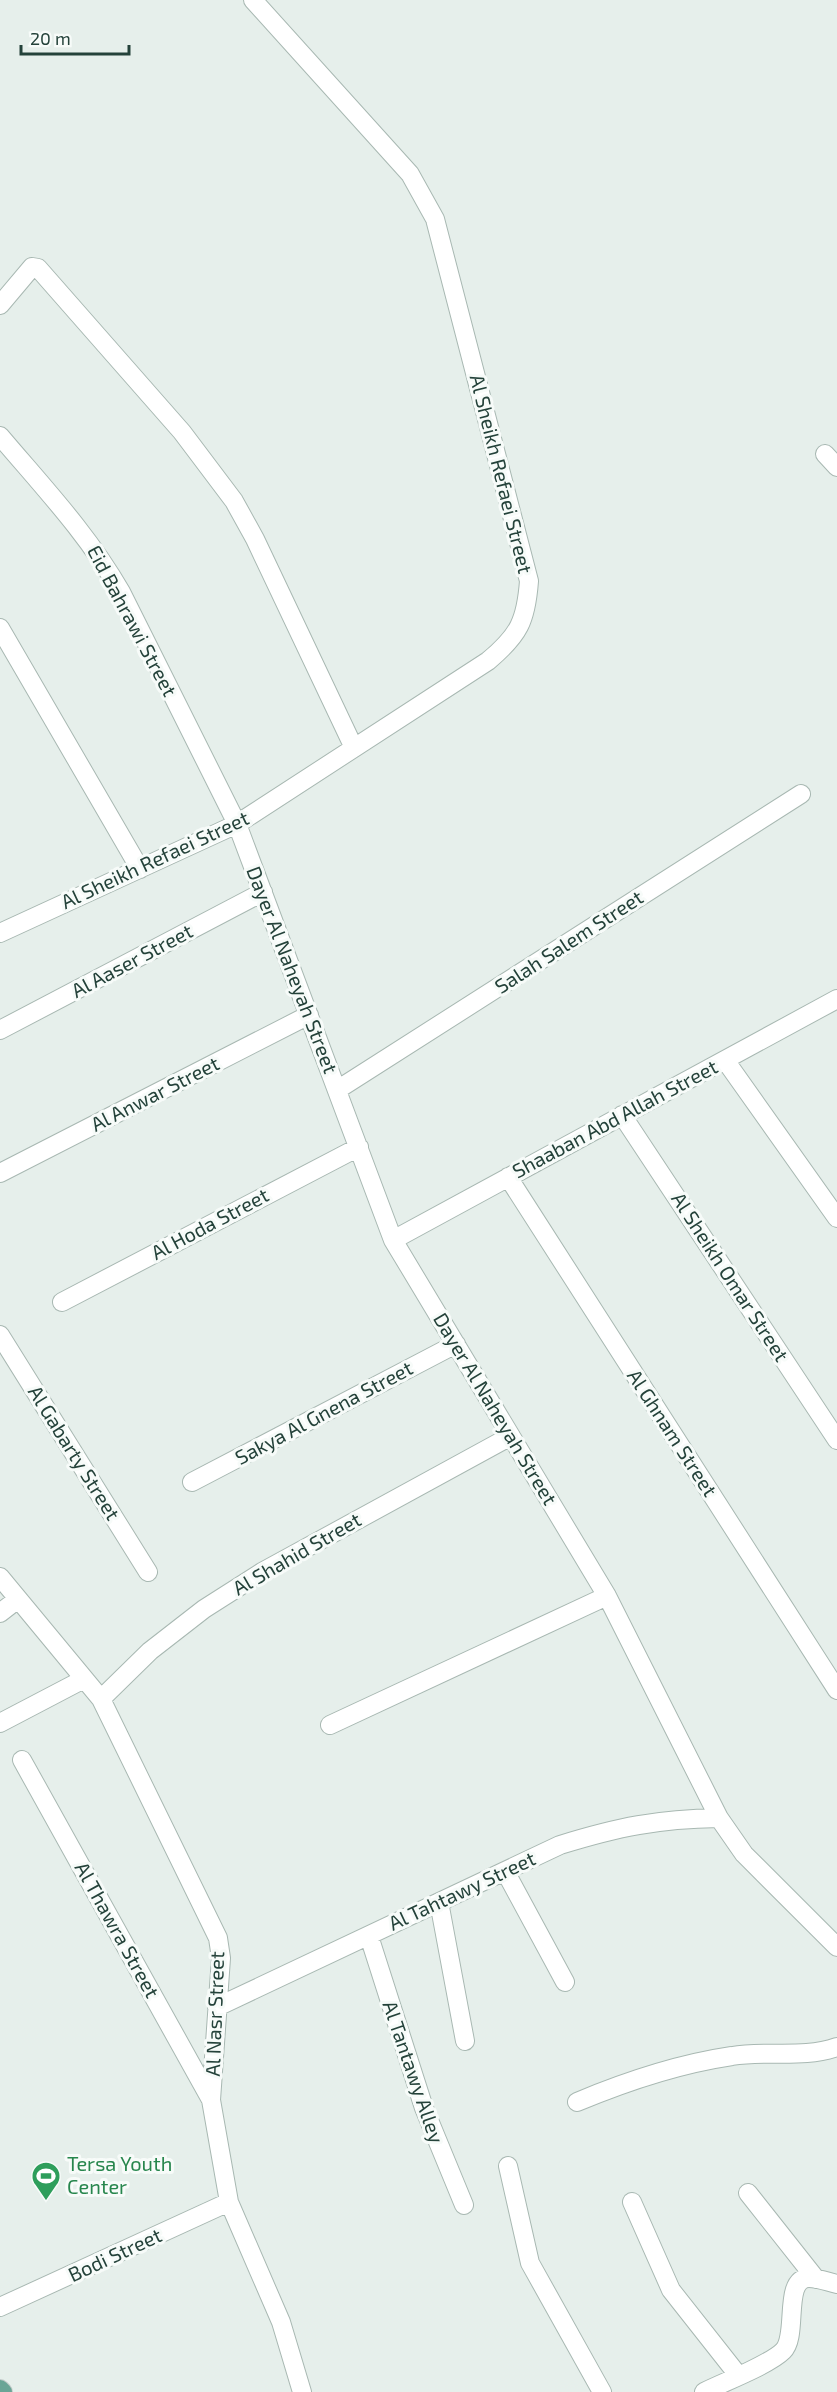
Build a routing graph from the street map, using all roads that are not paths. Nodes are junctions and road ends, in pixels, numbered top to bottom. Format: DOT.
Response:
graph roads {
  1 [pos="253,0"];
  2 [pos="0,305"];
  3 [pos="0,436"];
  4 [pos="0,628"];
  5 [pos="354,748"];
  6 [pos="801,794"];
  7 [pos="237,824"];
  8 [pos="140,869"];
  9 [pos="263,892"];
  10 [pos="0,933"];
  11 [pos="837,999"];
  12 [pos="309,1015"];
  13 [pos="0,1030"];
  14 [pos="724,1060"];
  15 [pos="338,1090"];
  16 [pos="622,1115"];
  17 [pos="359,1147"];
  18 [pos="0,1173"];
  19 [pos="508,1177"];
  20 [pos="837,1218"];
  21 [pos="393,1240"];
  22 [pos="62,1302"];
  23 [pos="0,1335"];
  24 [pos="456,1344"];
  25 [pos="511,1436"];
  26 [pos="837,1440"];
  27 [pos="192,1482"];
  28 [pos="148,1572"];
  29 [pos="0,1576"];
  30 [pos="607,1596"];
  31 [pos="18,1599"];
  32 [pos="0,1613"];
  33 [pos="84,1679"];
  34 [pos="837,1690"];
  35 [pos="101,1699"];
  36 [pos="0,1723"];
  37 [pos="330,1725"];
  38 [pos="22,1760"];
  39 [pos="719,1818"];
  40 [pos="505,1871"];
  41 [pos="439,1902"];
  42 [pos="369,1936"];
  43 [pos="835,1940"];
  44 [pos="565,1982"];
  45 [pos="217,2007"];
  46 [pos="465,2041"];
  47 [pos="837,2047"];
  48 [pos="211,2100"];
  49 [pos="577,2102"];
  50 [pos="508,2166"];
  51 [pos="748,2193"];
  52 [pos="230,2202"];
  53 [pos="632,2202"];
  54 [pos="464,2205"];
  55 [pos="816,2279"];
  56 [pos="837,2284"];
  57 [pos="0,2307"];
  58 [pos="738,2375"];
  59 [pos="0,2389"];
  60 [pos="3,2392"];
  61 [pos="302,2392"];
  62 [pos="602,2392"];
  63 [pos="704,2392"];
  1 -- 5 [label="street, Al Sheikh Refaei Street"];
  2 -- 5 [label="street"];
  3 -- 7 [label="street, Eid Bahrawi Street"];
  4 -- 8 [label="street"];
  5 -- 7 [label="street, Al Sheikh Refaei Street"];
  6 -- 15 [label="street, Salah Salem Street"];
  7 -- 8 [label="street, Al Sheikh Refaei Street"];
  7 -- 9 [label="street, Dayer Al Naheyah Street"];
  8 -- 10 [label="street, Al Sheikh Refaei Street"];
  9 -- 12 [label="street, Dayer Al Naheyah Street"];
  9 -- 13 [label="street, Al Aaser Street"];
  11 -- 14 [label="street, Shaaban Abd Allah Street"];
  12 -- 15 [label="street, Dayer Al Naheyah Street"];
  12 -- 18 [label="street, Al Anwar Street"];
  14 -- 16 [label="street, Shaaban Abd Allah Street"];
  14 -- 20 [label="street"];
  15 -- 17 [label="street, Dayer Al Naheyah Street"];
  16 -- 19 [label="street, Shaaban Abd Allah Street"];
  16 -- 26 [label="street, Al Sheikh Omar Street"];
  17 -- 21 [label="street, Dayer Al Naheyah Street"];
  17 -- 22 [label="street, Al Hoda Street"];
  19 -- 21 [label="street, Shaaban Abd Allah Street"];
  19 -- 34 [label="street, Al Ghnam Street"];
  21 -- 24 [label="street, Dayer Al Naheyah Street"];
  23 -- 28 [label="street, Al Gabarty Street"];
  24 -- 25 [label="street, Dayer Al Naheyah Street"];
  24 -- 27 [label="street, Sakya Al Gnena Street"];
  25 -- 30 [label="street, Dayer Al Naheyah Street"];
  25 -- 35 [label="street, Al Shahid Street"];
  29 -- 31 [label="street, Al Nasr Street"];
  30 -- 37 [label="street"];
  30 -- 39 [label="street, Dayer Al Naheyah Street"];
  31 -- 32 [label="street"];
  31 -- 33 [label="street, Al Nasr Street"];
  33 -- 35 [label="street, Al Nasr Street"];
  33 -- 36 [label="street"];
  35 -- 45 [label="street, Al Nasr Street"];
  38 -- 48 [label="street, Al Thawra Street"];
  39 -- 40 [label="street, Al Tahtawy Street"];
  39 -- 43 [label="street, Dayer Al Naheyah Street"];
  40 -- 41 [label="street, Al Tahtawy Street"];
  40 -- 44 [label="street"];
  41 -- 42 [label="street, Al Tahtawy Street"];
  41 -- 46 [label="street"];
  42 -- 45 [label="street, Al Tahtawy Street"];
  42 -- 54 [label="street, Al Tantawy Alley"];
  45 -- 48 [label="street, Al Nasr Street"];
  47 -- 49 [label="street"];
  48 -- 52 [label="street, Al Nasr Street"];
  50 -- 62 [label="street"];
  51 -- 55 [label="street"];
  52 -- 57 [label="street, Bodi Street"];
  52 -- 61 [label="street, Al Nasr Street"];
  53 -- 58 [label="street"];
  55 -- 56 [label="street"];
  55 -- 58 [label="street"];
  58 -- 63 [label="street"];
  59 -- 60 [label="main road"];
}
